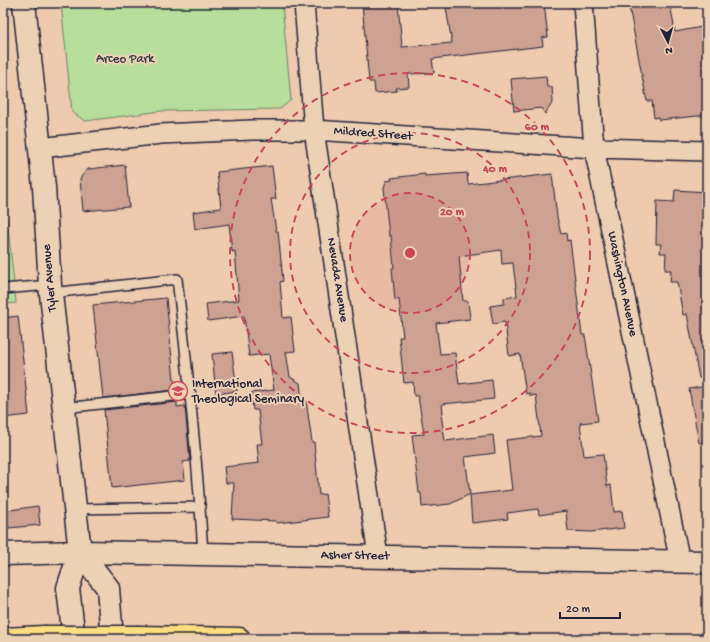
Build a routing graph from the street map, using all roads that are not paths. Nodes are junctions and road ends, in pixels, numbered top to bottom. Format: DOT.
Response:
graph roads {
  1 [pos="24,3"];
  2 [pos="304,3"];
  3 [pos="583,3"];
  4 [pos="314,130"];
  5 [pos="40,148"];
  6 [pos="594,148"];
  7 [pos="707,152"];
  8 [pos="3,289"];
  9 [pos="50,289"];
  10 [pos="191,394"];
  11 [pos="64,408"];
  12 [pos="201,507"];
  13 [pos="75,509"];
  14 [pos="80,552"];
  15 [pos="3,554"];
  16 [pos="203,555"];
  17 [pos="378,556"];
  18 [pos="680,562"];
  19 [pos="707,562"];
  20 [pos="3,639"];
  21 [pos="74,639"];
  22 [pos="112,639"];
  23 [pos="239,639"];
  1 -- 5 [label="street, Tyler Avenue"];
  2 -- 4 [label="street, Nevada Avenue"];
  3 -- 6 [label="street, Washington Avenue"];
  4 -- 5 [label="street, Mildred Street"];
  4 -- 6 [label="street, Mildred Street"];
  4 -- 17 [label="street, Nevada Avenue"];
  5 -- 9 [label="street, Tyler Avenue"];
  6 -- 7 [label="street, Mildred Street"];
  6 -- 18 [label="street, Washington Avenue"];
  8 -- 9 [label="lane"];
  9 -- 10 [label="lane"];
  9 -- 11 [label="street, Tyler Avenue"];
  10 -- 11 [label="lane"];
  10 -- 12 [label="lane"];
  11 -- 13 [label="street, Tyler Avenue"];
  12 -- 13 [label="lane"];
  12 -- 16 [label="lane"];
  13 -- 14 [label="street, Tyler Avenue"];
  14 -- 15 [label="street, Asher Street"];
  14 -- 16 [label="street, Asher Street"];
  14 -- 21 [label="street, Tyler Avenue"];
  14 -- 22 [label="street"];
  16 -- 17 [label="street, Asher Street"];
  17 -- 18 [label="street, Asher Street"];
  18 -- 19 [label="street, Asher Street"];
  20 -- 23 [label="highway, bridge"];
}
